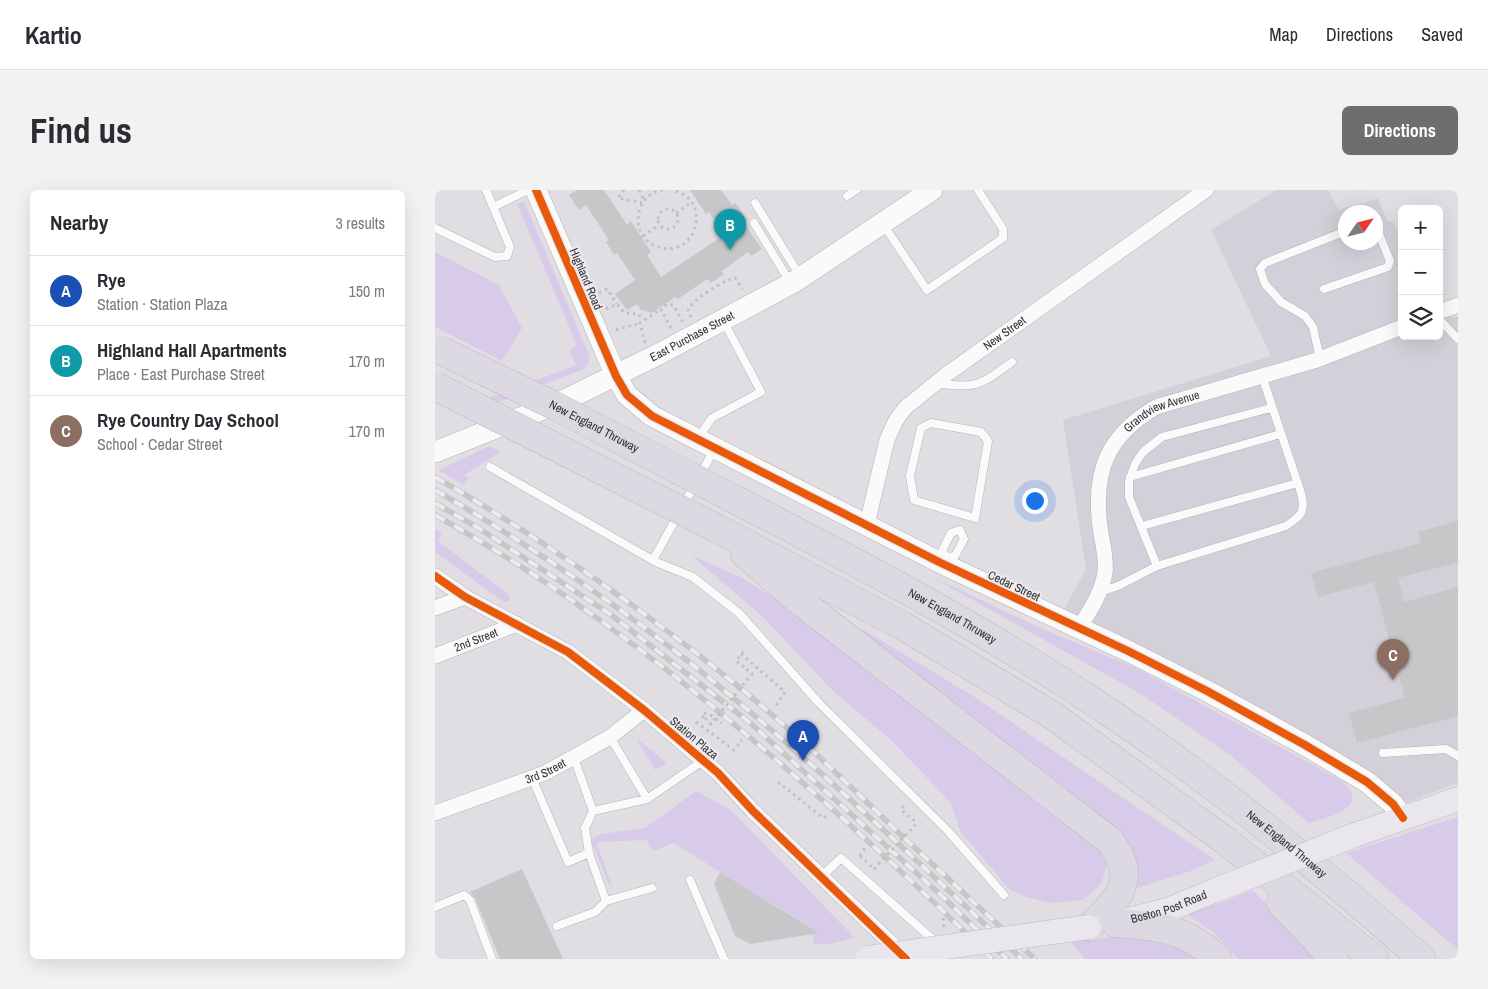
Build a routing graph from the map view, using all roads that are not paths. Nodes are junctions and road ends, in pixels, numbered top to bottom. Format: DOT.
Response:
graph roads {
  1 [pos="486,190"];
  2 [pos="528,190"];
  3 [pos="536,190"];
  4 [pos="856,190"];
  5 [pos="932,190"];
  6 [pos="978,190"];
  7 [pos="1206,190"];
  8 [pos="847,196"];
  9 [pos="755,203"];
  10 [pos="493,207"];
  11 [pos="754,224"];
  12 [pos="883,224"];
  13 [pos="435,228"];
  14 [pos="1338,234"];
  15 [pos="1383,245"];
  16 [pos="796,281"];
  17 [pos="1324,289"];
  18 [pos="1458,305"];
  19 [pos="1443,311"];
  20 [pos="723,320"];
  21 [pos="1443,323"];
  22 [pos="1398,329"];
  23 [pos="1458,338"];
  24 [pos="438,349"];
  25 [pos="1320,359"];
  26 [pos="1012,362"];
  27 [pos="616,376"];
  28 [pos="1262,376"];
  29 [pos="936,383"];
  30 [pos="435,386"];
  31 [pos="1271,408"];
  32 [pos="1280,434"];
  33 [pos="706,444"];
  34 [pos="435,452"];
  35 [pos="490,467"];
  36 [pos="1131,477"];
  37 [pos="1298,483"];
  38 [pos="962,515"];
  39 [pos="867,524"];
  40 [pos="1141,526"];
  41 [pos="716,528"];
  42 [pos="960,530"];
  43 [pos="653,560"];
  44 [pos="945,561"];
  45 [pos="1157,566"];
  46 [pos="435,576"];
  47 [pos="1100,592"];
  48 [pos="465,597"];
  49 [pos="435,608"];
  50 [pos="517,624"];
  51 [pos="1078,628"];
  52 [pos="435,656"];
  53 [pos="644,710"];
  54 [pos="610,737"];
  55 [pos="1383,753"];
  56 [pos="1458,756"];
  57 [pos="573,758"];
  58 [pos="704,760"];
  59 [pos="532,778"];
  60 [pos="647,799"];
  61 [pos="1458,799"];
  62 [pos="593,811"];
  63 [pos="435,813"];
  64 [pos="1403,818"];
  65 [pos="1227,842"];
  66 [pos="589,854"];
  67 [pos="821,877"];
  68 [pos="690,880"];
  69 [pos="652,888"];
  70 [pos="1004,895"];
  71 [pos="606,901"];
  72 [pos="435,907"];
  73 [pos="1116,923"];
  74 [pos="557,926"];
  75 [pos="1089,927"];
  76 [pos="948,953"];
  77 [pos="1422,957"];
  78 [pos="492,959"];
  79 [pos="724,959"];
  80 [pos="867,959"];
  81 [pos="907,959"];
  82 [pos="1218,959"];
  83 [pos="1334,959"];
  84 [pos="1375,959"];
  1 -- 10 [label="lane"];
  2 -- 10 [label="lane"];
  3 -- 27 [label="street, Highland Road"];
  4 -- 8 [label="lane"];
  5 -- 12 [label="street, East Purchase Street"];
  6 -- 12 [label="lane"];
  7 -- 29 [label="street, New Street"];
  9 -- 16 [label="lane"];
  10 -- 13 [label="lane"];
  11 -- 16 [label="lane"];
  12 -- 16 [label="street, East Purchase Street"];
  14 -- 25 [label="lane"];
  15 -- 17 [label="lane"];
  16 -- 20 [label="street, East Purchase Street"];
  18 -- 19 [label="street"];
  20 -- 27 [label="street, East Purchase Street"];
  20 -- 33 [label="lane"];
  21 -- 23 [label="lane"];
  22 -- 25 [label="street, Grandview Avenue"];
  24 -- 77 [label="highway, New England Thruway, bridge"];
  25 -- 28 [label="street, Grandview Avenue"];
  26 -- 29 [label="lane"];
  27 -- 33 [label="street, Cedar Street"];
  27 -- 34 [label="street, East Purchase Street"];
  28 -- 31 [label="lane"];
  28 -- 47 [label="street, Grandview Avenue"];
  29 -- 39 [label="street, New Street"];
  30 -- 41 [label="highway, bridge"];
  31 -- 32 [label="lane"];
  31 -- 36 [label="lane"];
  32 -- 36 [label="lane"];
  32 -- 37 [label="lane"];
  33 -- 39 [label="street, Cedar Street"];
  33 -- 43 [label="lane"];
  35 -- 43 [label="lane"];
  36 -- 40 [label="lane"];
  37 -- 40 [label="lane"];
  37 -- 45 [label="lane"];
  38 -- 38 [label="lane"];
  38 -- 42 [label="lane"];
  39 -- 44 [label="street, Cedar Street"];
  40 -- 45 [label="lane"];
  41 -- 65 [label="highway"];
  41 -- 75 [label="highway"];
  42 -- 44 [label="lane"];
  42 -- 44 [label="lane"];
  43 -- 70 [label="lane"];
  44 -- 51 [label="street, Cedar Street"];
  45 -- 47 [label="lane"];
  46 -- 48 [label="street, Station Plaza"];
  47 -- 51 [label="street, Grandview Avenue"];
  48 -- 49 [label="street"];
  48 -- 50 [label="street, Station Plaza"];
  50 -- 52 [label="street, 2nd Street"];
  50 -- 53 [label="street, Station Plaza"];
  51 -- 64 [label="street, Cedar Street"];
  53 -- 54 [label="street, 3rd Street"];
  53 -- 58 [label="street, Station Plaza"];
  54 -- 57 [label="street, 3rd Street"];
  54 -- 60 [label="lane"];
  55 -- 56 [label="lane"];
  57 -- 59 [label="street, 3rd Street"];
  57 -- 62 [label="lane"];
  58 -- 60 [label="lane"];
  58 -- 67 [label="street, Station Plaza"];
  59 -- 63 [label="street, 3rd Street"];
  59 -- 66 [label="lane"];
  60 -- 62 [label="lane"];
  61 -- 64 [label="main road, Boston Post Road"];
  62 -- 66 [label="lane"];
  64 -- 73 [label="main road, Boston Post Road, bridge"];
  65 -- 83 [label="highway"];
  65 -- 84 [label="highway"];
  66 -- 71 [label="lane"];
  67 -- 76 [label="lane"];
  67 -- 81 [label="street, Station Plaza"];
  68 -- 79 [label="lane"];
  69 -- 71 [label="lane"];
  71 -- 74 [label="lane"];
  72 -- 78 [label="lane"];
  73 -- 75 [label="main road, Boston Post Road"];
  73 -- 82 [label="highway"];
  75 -- 80 [label="main road, Boston Post Road, bridge"];
}
